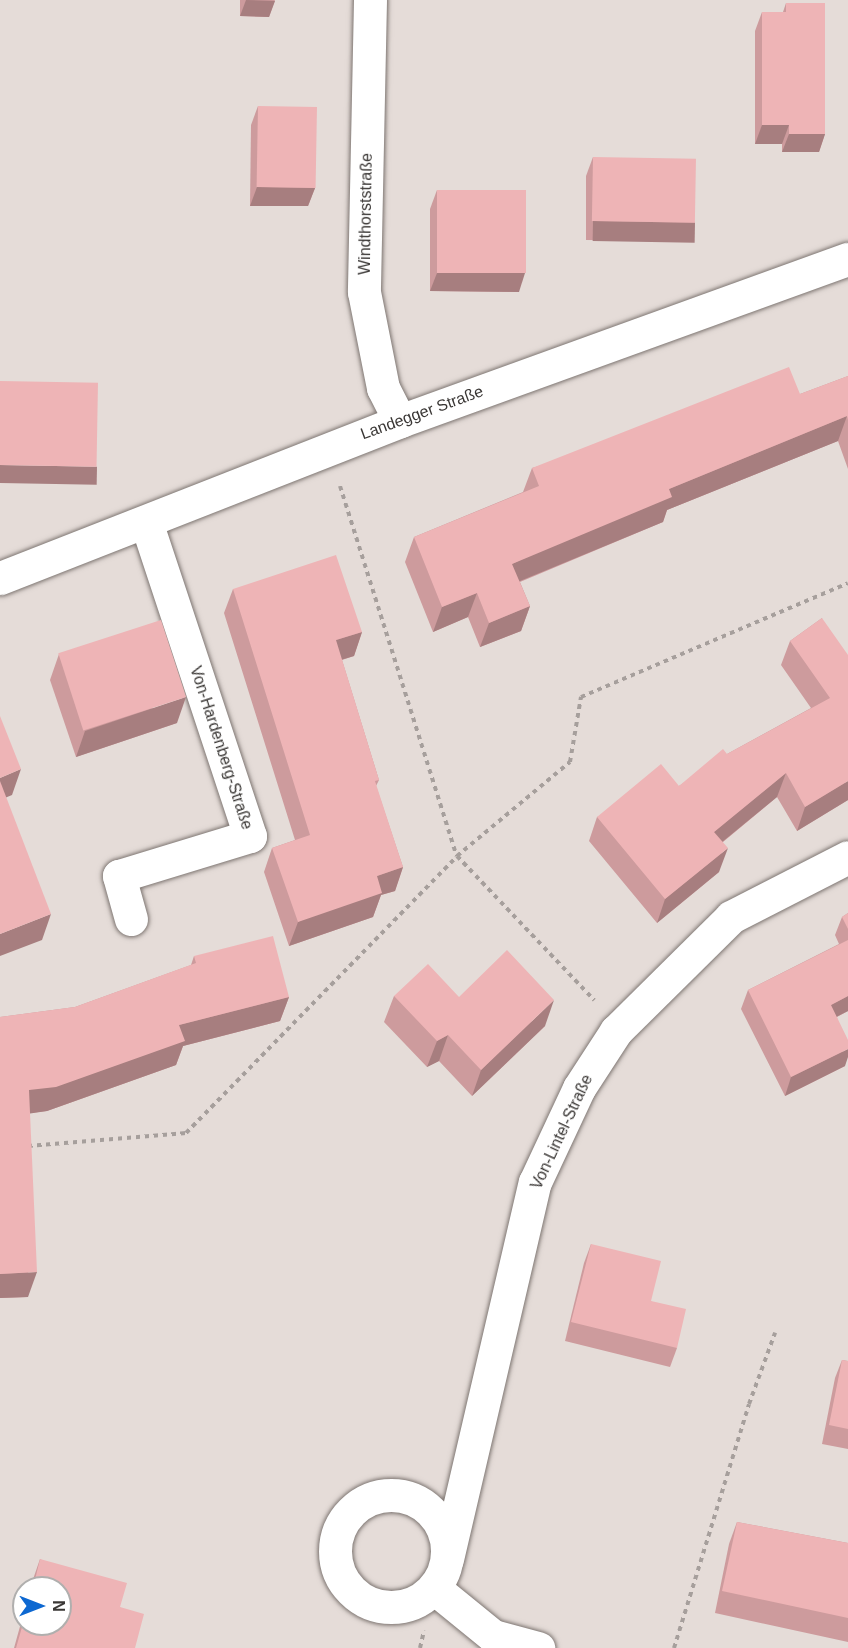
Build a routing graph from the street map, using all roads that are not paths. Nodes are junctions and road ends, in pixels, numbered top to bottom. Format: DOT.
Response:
graph roads {
  1 [pos="370,0"];
  2 [pos="848,259"];
  3 [pos="400,421"];
  4 [pos="146,522"];
  5 [pos="0,578"];
  6 [pos="848,857"];
  7 [pos="131,920"];
  8 [pos="447,1559"];
  9 [pos="434,1588"];
  10 [pos="538,1648"];
  1 -- 3 [label="street, Windthorststraße"];
  2 -- 3 [label="street, Landegger Straße"];
  3 -- 4 [label="street, Landegger Straße"];
  4 -- 5 [label="street, Landegger Straße"];
  4 -- 7 [label="street, Von-Hardenberg-Straße"];
  6 -- 8 [label="street, Von-Lintel-Straße"];
  8 -- 9 [label="street, Von-Lintel-Straße"];
  8 -- 9 [label="street"];
  9 -- 10 [label="street"];
}
